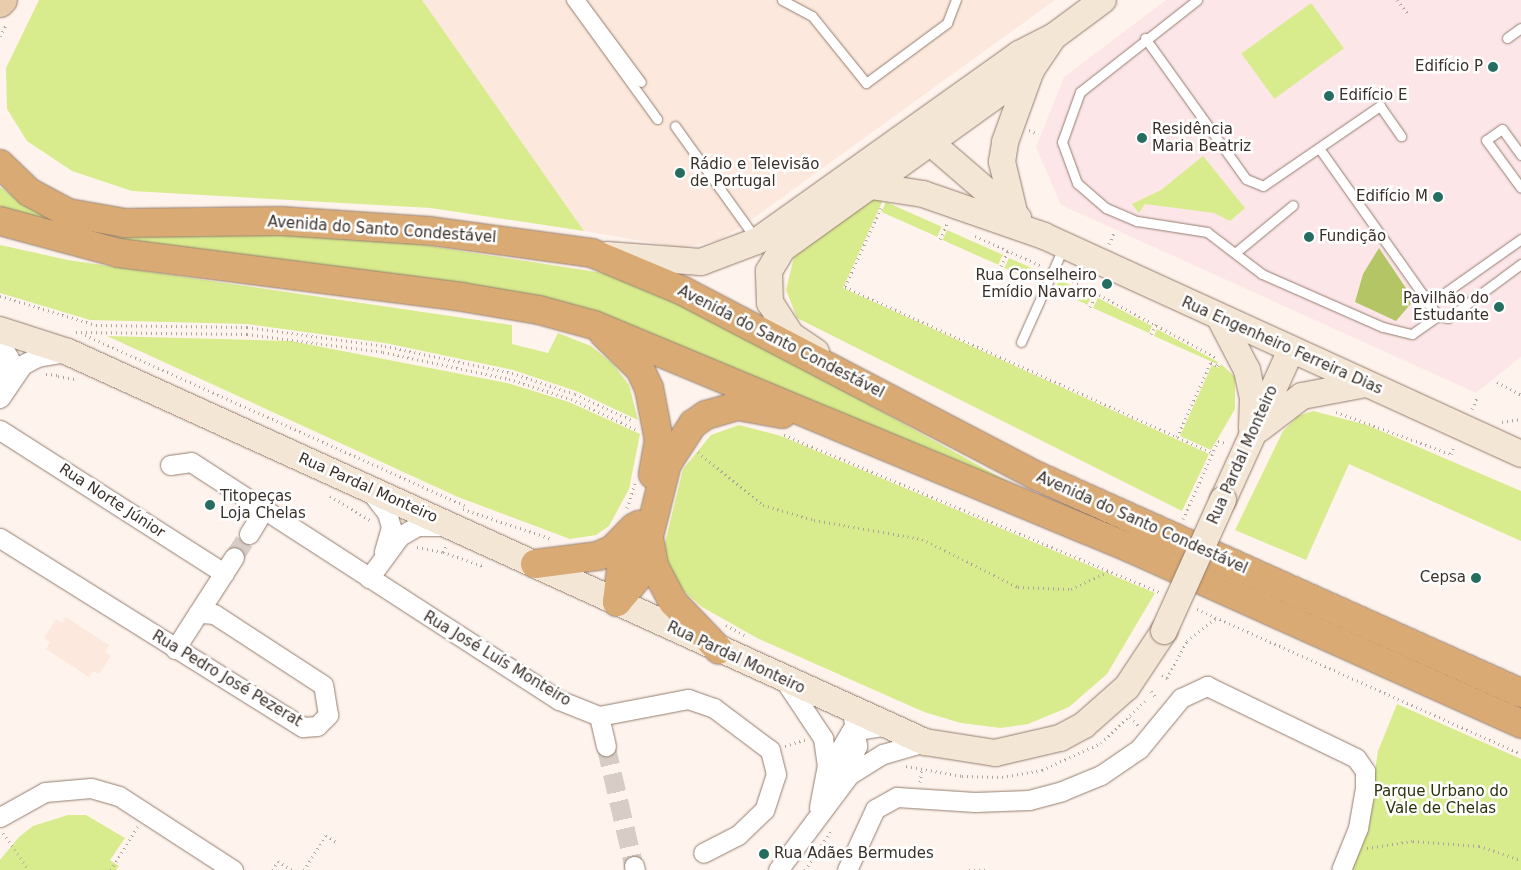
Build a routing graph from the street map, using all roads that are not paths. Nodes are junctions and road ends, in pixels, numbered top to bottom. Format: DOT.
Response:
graph roads {
  1 [pos="3,0"];
  2 [pos="571,0"];
  3 [pos="580,0"];
  4 [pos="782,0"];
  5 [pos="956,0"];
  6 [pos="1103,0"];
  7 [pos="1197,0"];
  8 [pos="0,3"];
  9 [pos="1521,28"];
  10 [pos="1053,37"];
  11 [pos="1146,38"];
  12 [pos="1507,38"];
  13 [pos="1031,70"];
  14 [pos="641,82"];
  15 [pos="657,119"];
  16 [pos="675,126"];
  17 [pos="1402,136"];
  18 [pos="931,143"];
  19 [pos="907,147"];
  20 [pos="1319,148"];
  21 [pos="1521,155"];
  22 [pos="0,164"];
  23 [pos="871,186"];
  24 [pos="1521,188"];
  25 [pos="1294,206"];
  26 [pos="1015,216"];
  27 [pos="949,218"];
  28 [pos="0,221"];
  29 [pos="1521,239"];
  30 [pos="1054,240"];
  31 [pos="757,242"];
  32 [pos="1235,252"];
  33 [pos="592,253"];
  34 [pos="1521,264"];
  35 [pos="1429,304"];
  36 [pos="1438,316"];
  37 [pos="1220,318"];
  38 [pos="594,325"];
  39 [pos="0,330"];
  40 [pos="72,342"];
  41 [pos="1021,342"];
  42 [pos="0,343"];
  43 [pos="1291,350"];
  44 [pos="851,377"];
  45 [pos="1366,384"];
  46 [pos="4,391"];
  47 [pos="0,430"];
  48 [pos="852,431"];
  49 [pos="1240,436"];
  50 [pos="1521,454"];
  51 [pos="170,465"];
  52 [pos="367,488"];
  53 [pos="263,511"];
  54 [pos="460,517"];
  55 [pos="639,520"];
  56 [pos="249,534"];
  57 [pos="0,538"];
  58 [pos="234,557"];
  59 [pos="381,560"];
  60 [pos="535,564"];
  61 [pos="224,573"];
  62 [pos="369,578"];
  63 [pos="617,602"];
  64 [pos="198,613"];
  65 [pos="175,649"];
  66 [pos="719,650"];
  67 [pos="785,681"];
  68 [pos="1521,693"];
  69 [pos="599,716"];
  70 [pos="860,720"];
  71 [pos="1521,724"];
  72 [pos="925,742"];
  73 [pos="606,746"];
  74 [pos="832,781"];
  75 [pos="0,817"];
  76 [pos="703,852"];
  77 [pos="233,870"];
  78 [pos="778,870"];
  79 [pos="847,870"];
  80 [pos="1341,870"];
  1 -- 8 [label="main road"];
  2 -- 15 [label="lane"];
  3 -- 14 [label="lane"];
  4 -- 5 [label="lane"];
  6 -- 10 [label="street"];
  7 -- 11 [label="lane"];
  9 -- 12 [label="lane"];
  10 -- 13 [label="street"];
  10 -- 19 [label="street"];
  11 -- 20 [label="lane"];
  11 -- 32 [label="lane"];
  13 -- 18 [label="street"];
  13 -- 26 [label="street"];
  16 -- 31 [label="lane"];
  17 -- 20 [label="lane"];
  18 -- 19 [label="street"];
  18 -- 26 [label="street, Rua Engenheiro Ferreira Dias"];
  19 -- 23 [label="street"];
  19 -- 27 [label="street, Rua Engenheiro Ferreira Dias"];
  19 -- 31 [label="street"];
  20 -- 35 [label="lane"];
  21 -- 24 [label="lane"];
  22 -- 33 [label="highway, Avenida do Santo Condestável"];
  23 -- 27 [label="street"];
  23 -- 44 [label="street"];
  25 -- 32 [label="lane"];
  26 -- 30 [label="street, Rua Engenheiro Ferreira Dias"];
  27 -- 30 [label="street, Rua Engenheiro Ferreira Dias"];
  28 -- 38 [label="highway, Avenida do Santo Condestável"];
  29 -- 35 [label="lane"];
  30 -- 37 [label="street, Rua Engenheiro Ferreira Dias"];
  30 -- 41 [label="lane"];
  31 -- 33 [label="street"];
  32 -- 36 [label="lane"];
  33 -- 44 [label="highway, Avenida do Santo Condestável"];
  34 -- 36 [label="lane"];
  35 -- 36 [label="lane"];
  37 -- 43 [label="street, Rua Engenheiro Ferreira Dias"];
  37 -- 49 [label="street"];
  38 -- 48 [label="highway, Avenida do Santo Condestável"];
  38 -- 55 [label="highway"];
  39 -- 40 [label="street, Rua Pardal Monteiro"];
  40 -- 46 [label="street"];
  40 -- 52 [label="street, Rua Pardal Monteiro"];
  42 -- 46 [label="street"];
  43 -- 45 [label="street, Rua Engenheiro Ferreira Dias"];
  43 -- 49 [label="street, Rua Pardal Monteiro"];
  44 -- 68 [label="highway, Avenida do Santo Condestável"];
  45 -- 49 [label="street"];
  45 -- 50 [label="street, Rua Engenheiro Ferreira Dias"];
  47 -- 61 [label="street, Rua Norte Júnior"];
  48 -- 55 [label="highway"];
  48 -- 71 [label="highway, Avenida do Santo Condestável"];
  49 -- 72 [label="street, Rua Pardal Monteiro, bridge"];
  51 -- 53 [label="street, Rua José Luís Monteiro"];
  52 -- 54 [label="street, Rua Pardal Monteiro"];
  52 -- 59 [label="street"];
  53 -- 56 [label="street"];
  53 -- 62 [label="street, Rua José Luís Monteiro"];
  54 -- 59 [label="street"];
  54 -- 60 [label="street, Rua Pardal Monteiro"];
  55 -- 60 [label="highway"];
  55 -- 63 [label="highway"];
  55 -- 66 [label="highway"];
  57 -- 65 [label="street, Rua Pedro José Pezerat"];
  58 -- 61 [label="street"];
  59 -- 62 [label="street"];
  60 -- 63 [label="street, Rua Pardal Monteiro"];
  61 -- 64 [label="street"];
  62 -- 69 [label="street, Rua José Luís Monteiro"];
  63 -- 66 [label="street, Rua Pardal Monteiro"];
  64 -- 65 [label="street"];
  64 -- 65 [label="street, Rua Pedro José Pezerat"];
  66 -- 67 [label="street, Rua Pardal Monteiro"];
  67 -- 70 [label="street, Rua Pardal Monteiro"];
  67 -- 74 [label="street"];
  69 -- 73 [label="street"];
  69 -- 76 [label="street"];
  70 -- 72 [label="street, Rua Pardal Monteiro"];
  70 -- 74 [label="street"];
  72 -- 74 [label="street"];
  74 -- 78 [label="street"];
  75 -- 77 [label="street"];
  79 -- 80 [label="street"];
}
